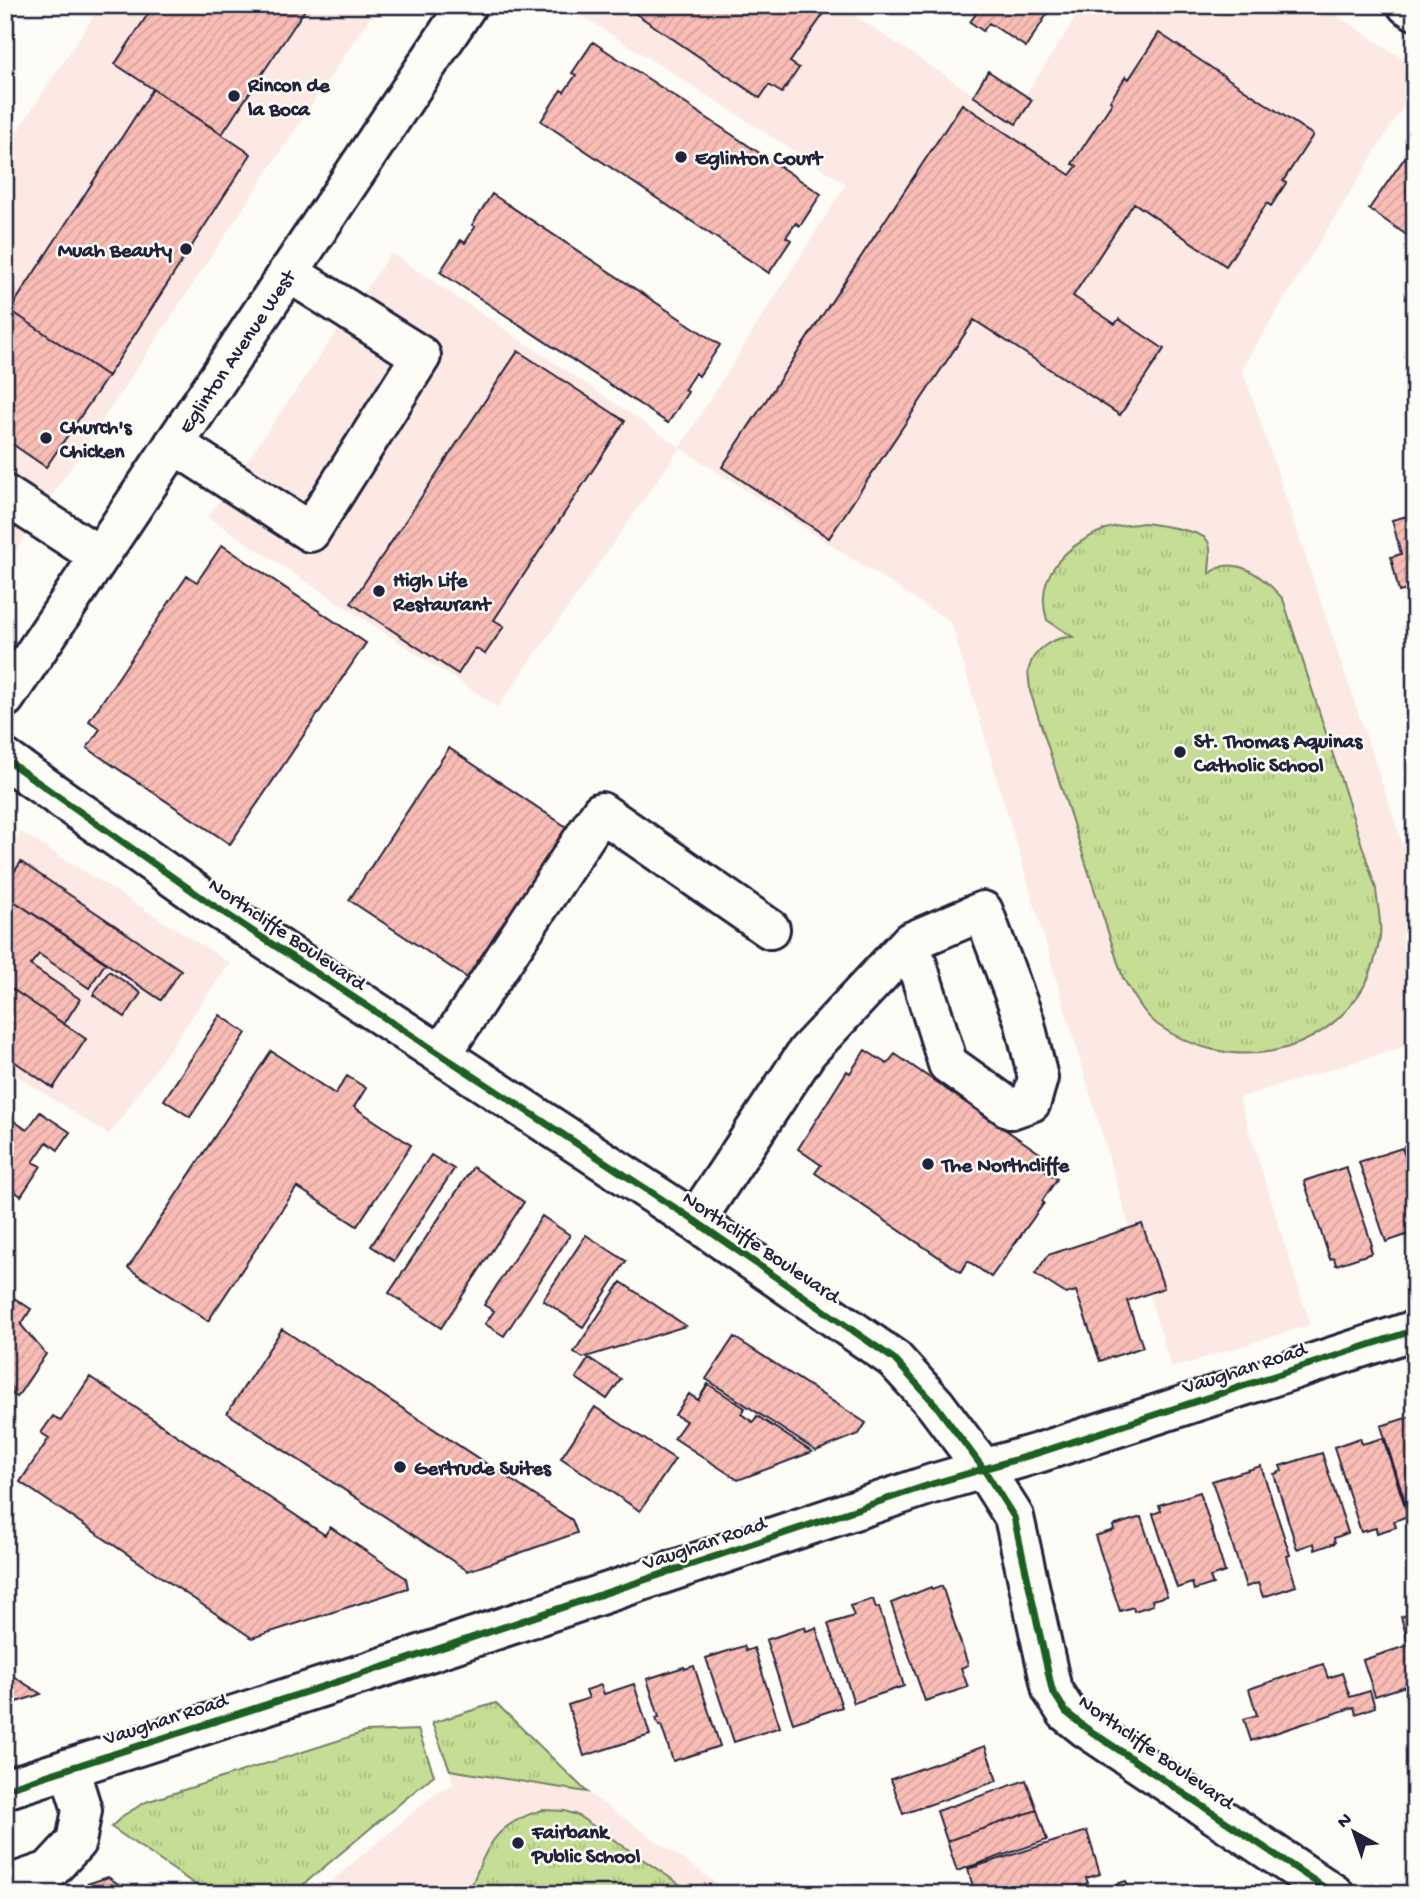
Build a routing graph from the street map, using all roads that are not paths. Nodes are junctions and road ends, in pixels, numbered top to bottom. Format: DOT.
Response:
graph roads {
  1 [pos="467,5"];
  2 [pos="1407,5"];
  3 [pos="1415,10"];
  4 [pos="288,272"];
  5 [pos="174,444"];
  6 [pos="5,495"];
  7 [pos="99,556"];
  8 [pos="5,698"];
  9 [pos="5,759"];
  10 [pos="770,929"];
  11 [pos="910,942"];
  12 [pos="441,1055"];
  13 [pos="695,1221"];
  14 [pos="1415,1330"];
  15 [pos="983,1468"];
  16 [pos="69,1768"];
  17 [pos="5,1789"];
  18 [pos="5,1886"];
  19 [pos="1334,1894"];
  1 -- 4 [label="street, Eglinton Avenue West"];
  2 -- 3 [label="street"];
  4 -- 5 [label="street, Eglinton Avenue West"];
  4 -- 5 [label="street"];
  5 -- 7 [label="street, Eglinton Avenue West"];
  6 -- 7 [label="street"];
  7 -- 8 [label="street, Eglinton Avenue West"];
  9 -- 12 [label="street, Northcliffe Boulevard"];
  10 -- 12 [label="street"];
  11 -- 11 [label="street"];
  11 -- 13 [label="street"];
  12 -- 13 [label="street, Northcliffe Boulevard"];
  13 -- 15 [label="street, Northcliffe Boulevard"];
  14 -- 15 [label="street, Vaughan Road"];
  15 -- 16 [label="street, Vaughan Road"];
  15 -- 19 [label="street, Northcliffe Boulevard"];
  16 -- 17 [label="street, Vaughan Road"];
  16 -- 18 [label="street"];
}
